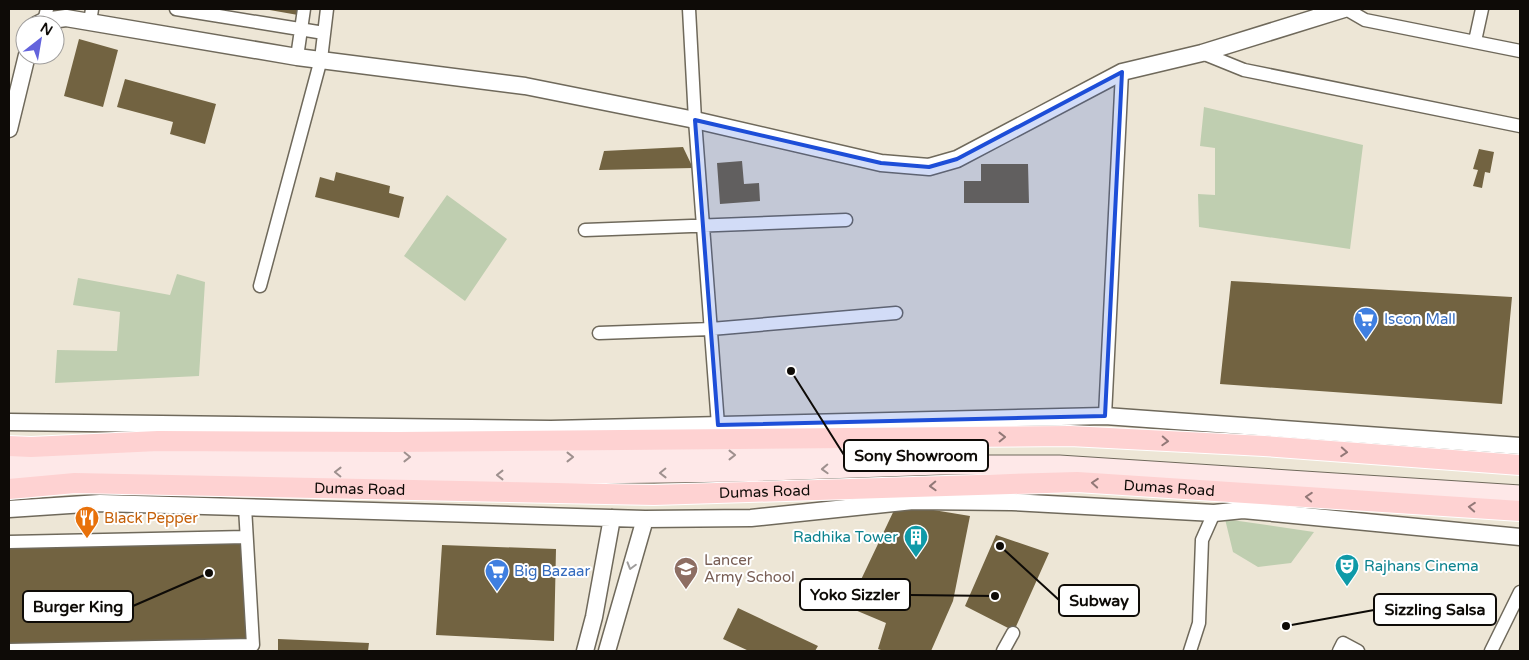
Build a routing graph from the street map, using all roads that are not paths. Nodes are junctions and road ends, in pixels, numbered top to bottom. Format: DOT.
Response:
graph roads {
  1 [pos="176,9"];
  2 [pos="304,9"];
  3 [pos="327,9"];
  4 [pos="689,9"];
  5 [pos="1345,9"];
  6 [pos="1482,9"];
  7 [pos="80,14"];
  8 [pos="65,16"];
  9 [pos="298,29"];
  10 [pos="324,33"];
  11 [pos="1475,41"];
  12 [pos="1520,51"];
  13 [pos="1202,53"];
  14 [pos="294,56"];
  15 [pos="321,60"];
  16 [pos="25,65"];
  17 [pos="1122,72"];
  18 [pos="696,120"];
  19 [pos="1520,126"];
  20 [pos="9,129"];
  21 [pos="846,220"];
  22 [pos="703,226"];
  23 [pos="585,230"];
  24 [pos="260,286"];
  25 [pos="896,313"];
  26 [pos="711,328"];
  27 [pos="599,333"];
  28 [pos="1105,416"];
  29 [pos="9,422"];
  30 [pos="718,425"];
  31 [pos="9,446"];
  32 [pos="1520,446"];
  33 [pos="9,458"];
  34 [pos="1520,465"];
  35 [pos="9,474"];
  36 [pos="1520,483"];
  37 [pos="9,490"];
  38 [pos="1520,495"];
  39 [pos="245,507"];
  40 [pos="9,510"];
  41 [pos="1520,510"];
  42 [pos="1214,513"];
  43 [pos="612,518"];
  44 [pos="645,519"];
  45 [pos="1520,536"];
  46 [pos="246,538"];
  47 [pos="9,542"];
  48 [pos="1520,592"];
  49 [pos="1013,633"];
  50 [pos="9,650"];
  51 [pos="585,651"];
  52 [pos="607,651"];
  53 [pos="1003,651"];
  54 [pos="1190,651"];
  55 [pos="1339,651"];
  56 [pos="1358,651"];
  57 [pos="1492,651"];
  1 -- 9 [label="street"];
  2 -- 9 [label="street"];
  3 -- 10 [label="street"];
  4 -- 18 [label="street"];
  5 -- 11 [label="street"];
  5 -- 13 [label="street"];
  6 -- 11 [label="street"];
  7 -- 8 [label="street"];
  7 -- 14 [label="street"];
  9 -- 10 [label="street"];
  9 -- 14 [label="street"];
  10 -- 15 [label="street"];
  11 -- 12 [label="street"];
  13 -- 17 [label="street"];
  13 -- 19 [label="street"];
  14 -- 15 [label="street"];
  15 -- 18 [label="street"];
  15 -- 24 [label="street"];
  16 -- 20 [label="street"];
  17 -- 18 [label="street"];
  17 -- 28 [label="street"];
  18 -- 22 [label="street"];
  21 -- 22 [label="street"];
  22 -- 23 [label="street"];
  22 -- 26 [label="street"];
  25 -- 26 [label="street"];
  26 -- 27 [label="street"];
  26 -- 30 [label="street"];
  28 -- 30 [label="street"];
  28 -- 32 [label="street"];
  29 -- 30 [label="street"];
  31 -- 34 [label="main road, one-way"];
  33 -- 36 [label="main road, one-way"];
  38 -- 35 [label="main road, one-way"];
  41 -- 37 [label="main road, Dumas Road, one-way"];
  39 -- 40 [label="street"];
  39 -- 43 [label="street"];
  39 -- 46 [label="street"];
  42 -- 44 [label="street"];
  42 -- 45 [label="street"];
  42 -- 54 [label="street"];
  43 -- 44 [label="street"];
  43 -- 51 [label="street"];
  44 -- 52 [label="street, one-way"];
  46 -- 47 [label="street"];
  46 -- 50 [label="street"];
  48 -- 57 [label="street"];
  49 -- 53 [label="street"];
  55 -- 56 [label="street"];
}
